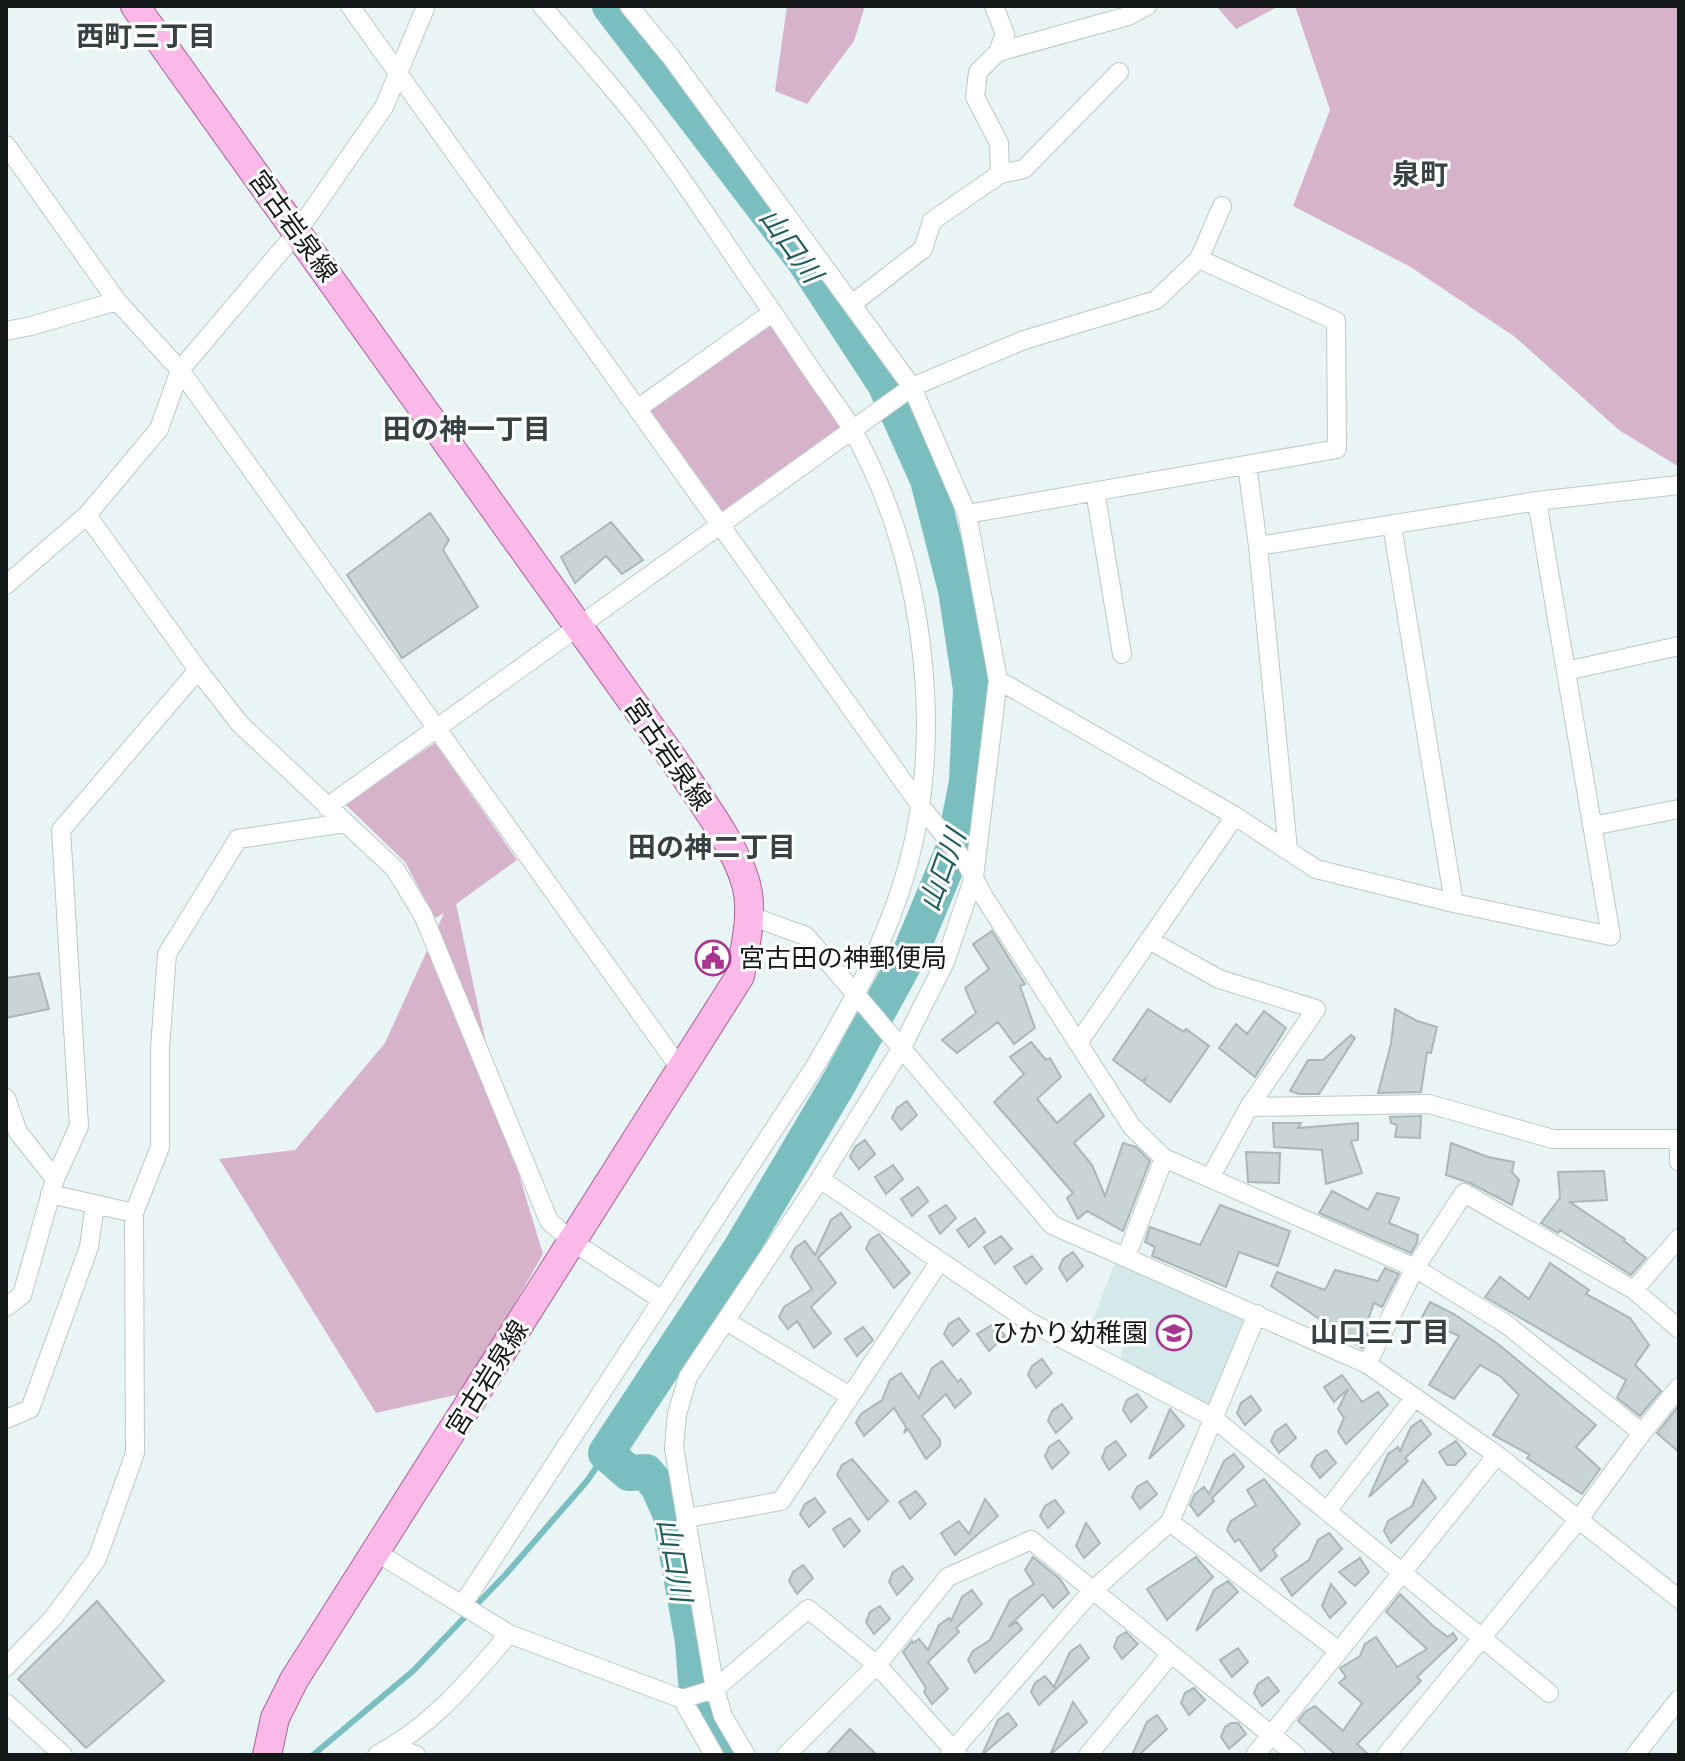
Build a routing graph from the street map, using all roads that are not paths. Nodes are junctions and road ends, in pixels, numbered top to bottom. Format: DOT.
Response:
graph roads {
  1 [pos="135,6"];
  2 [pos="350,6"];
  3 [pos="426,6"];
  4 [pos="542,6"];
  5 [pos="629,6"];
  6 [pos="994,6"];
  7 [pos="1147,6"];
  8 [pos="998,52"];
  9 [pos="1119,72"];
  10 [pos="399,74"];
  11 [pos="6,145"];
  12 [pos="1000,174"];
  13 [pos="1222,206"];
  14 [pos="297,232"];
  15 [pos="1199,259"];
  16 [pos="117,301"];
  17 [pos="852,304"];
  18 [pos="773,312"];
  19 [pos="6,331"];
  20 [pos="180,370"];
  21 [pos="907,391"];
  22 [pos="637,409"];
  23 [pos="856,427"];
  24 [pos="1247,465"];
  25 [pos="1679,485"];
  26 [pos="1095,491"];
  27 [pos="1537,501"];
  28 [pos="967,514"];
  29 [pos="87,515"];
  30 [pos="720,525"];
  31 [pos="1392,525"];
  32 [pos="1258,546"];
  33 [pos="6,585"];
  34 [pos="578,626"];
  35 [pos="1679,646"];
  36 [pos="1122,654"];
  37 [pos="198,670"];
  38 [pos="1566,671"];
  39 [pos="998,680"];
  40 [pos="436,728"];
  41 [pos="920,805"];
  42 [pos="327,807"];
  43 [pos="1679,809"];
  44 [pos="1235,816"];
  45 [pos="345,823"];
  46 [pos="1592,826"];
  47 [pos="1288,849"];
  48 [pos="970,870"];
  49 [pos="1454,903"];
  50 [pos="748,915"];
  51 [pos="1149,940"];
  52 [pos="856,997"];
  53 [pos="1078,1043"];
  54 [pos="901,1049"];
  55 [pos="682,1071"];
  56 [pos="6,1098"];
  57 [pos="1249,1107"];
  58 [pos="1164,1158"];
  59 [pos="1679,1162"];
  60 [pos="1210,1178"];
  61 [pos="820,1179"];
  62 [pos="52,1187"];
  63 [pos="95,1204"];
  64 [pos="134,1213"];
  65 [pos="1679,1238"];
  66 [pos="573,1242"];
  67 [pos="1126,1257"];
  68 [pos="940,1261"];
  69 [pos="1415,1268"];
  70 [pos="1634,1290"];
  71 [pos="662,1300"];
  72 [pos="6,1307"];
  73 [pos="1257,1314"];
  74 [pos="726,1321"];
  75 [pos="1679,1329"];
  76 [pos="1367,1364"];
  77 [pos="1679,1387"];
  78 [pos="850,1396"];
  79 [pos="1415,1397"];
  80 [pos="1212,1417"];
  81 [pos="6,1419"];
  82 [pos="1642,1433"];
  83 [pos="1497,1455"];
  84 [pos="1327,1511"];
  85 [pos="687,1518"];
  86 [pos="1579,1519"];
  87 [pos="1170,1522"];
  88 [pos="376,1552"];
  89 [pos="1402,1572"];
  90 [pos="1092,1591"];
  91 [pos="1679,1599"];
  92 [pos="463,1604"];
  93 [pos="509,1634"];
  94 [pos="1482,1637"];
  95 [pos="1339,1651"];
  96 [pos="1171,1654"];
  97 [pos="877,1665"];
  98 [pos="6,1667"];
  99 [pos="715,1689"];
  100 [pos="1549,1693"];
  101 [pos="682,1699"];
  102 [pos="1679,1699"];
  103 [pos="6,1703"];
  104 [pos="1271,1735"];
  105 [pos="385,1751"];
  106 [pos="954,1754"];
  107 [pos="63,1755"];
  108 [pos="267,1755"];
  109 [pos="416,1755"];
  110 [pos="714,1755"];
  111 [pos="746,1755"];
  112 [pos="786,1755"];
  113 [pos="1088,1755"];
  114 [pos="1255,1755"];
  115 [pos="1296,1755"];
  116 [pos="1386,1755"];
  117 [pos="1635,1755"];
  1 -- 14 [label="main road, 宮古岩泉線"];
  2 -- 10 [label="street"];
  3 -- 10 [label="street"];
  4 -- 18 [label="street"];
  5 -- 17 [label="street"];
  6 -- 8 [label="street"];
  7 -- 8 [label="street"];
  8 -- 12 [label="street"];
  9 -- 12 [label="street"];
  10 -- 14 [label="street"];
  10 -- 22 [label="street"];
  11 -- 16 [label="street"];
  12 -- 17 [label="street"];
  13 -- 15 [label="street"];
  14 -- 20 [label="street"];
  14 -- 34 [label="main road, 宮古岩泉線"];
  15 -- 21 [label="street"];
  15 -- 24 [label="street"];
  16 -- 19 [label="street"];
  16 -- 20 [label="street"];
  17 -- 21 [label="street"];
  18 -- 22 [label="street"];
  18 -- 23 [label="street"];
  20 -- 29 [label="street"];
  20 -- 40 [label="street"];
  21 -- 23 [label="street"];
  21 -- 28 [label="street"];
  22 -- 30 [label="street"];
  23 -- 30 [label="street"];
  23 -- 41 [label="street"];
  24 -- 26 [label="street"];
  24 -- 32 [label="street"];
  25 -- 27 [label="street"];
  26 -- 28 [label="street"];
  26 -- 36 [label="street"];
  27 -- 31 [label="street"];
  27 -- 38 [label="street"];
  28 -- 39 [label="street"];
  29 -- 33 [label="street"];
  29 -- 37 [label="street"];
  30 -- 34 [label="street"];
  30 -- 41 [label="street"];
  31 -- 32 [label="street"];
  31 -- 49 [label="street"];
  32 -- 47 [label="street"];
  34 -- 40 [label="street"];
  34 -- 50 [label="main road, 宮古岩泉線"];
  35 -- 38 [label="street"];
  37 -- 42 [label="street"];
  37 -- 62 [label="street"];
  38 -- 46 [label="street"];
  39 -- 44 [label="street"];
  39 -- 48 [label="street"];
  40 -- 42 [label="street"];
  40 -- 55 [label="street"];
  41 -- 48 [label="street"];
  41 -- 52 [label="street"];
  42 -- 45 [label="street"];
  43 -- 46 [label="street"];
  44 -- 47 [label="street"];
  44 -- 51 [label="street"];
  45 -- 64 [label="street"];
  45 -- 66 [label="street"];
  46 -- 49 [label="street"];
  47 -- 49 [label="street"];
  48 -- 53 [label="street"];
  48 -- 54 [label="street"];
  50 -- 52 [label="street"];
  50 -- 55 [label="main road, 宮古岩泉線"];
  51 -- 53 [label="street"];
  51 -- 57 [label="street"];
  52 -- 54 [label="street"];
  52 -- 71 [label="street"];
  53 -- 58 [label="street"];
  54 -- 61 [label="street"];
  54 -- 67 [label="street"];
  55 -- 66 [label="main road, 宮古岩泉線"];
  56 -- 62 [label="street"];
  57 -- 59 [label="street"];
  57 -- 60 [label="street"];
  58 -- 60 [label="street"];
  58 -- 67 [label="street"];
  60 -- 69 [label="street"];
  61 -- 68 [label="street"];
  61 -- 74 [label="street"];
  62 -- 63 [label="street"];
  62 -- 72 [label="street"];
  63 -- 64 [label="street"];
  63 -- 81 [label="street"];
  64 -- 98 [label="street"];
  65 -- 70 [label="street"];
  66 -- 71 [label="street"];
  66 -- 88 [label="main road, 宮古岩泉線"];
  67 -- 73 [label="street"];
  68 -- 78 [label="street"];
  68 -- 80 [label="street"];
  69 -- 70 [label="street"];
  69 -- 76 [label="street"];
  69 -- 82 [label="street"];
  70 -- 75 [label="street"];
  71 -- 92 [label="street"];
  73 -- 76 [label="street"];
  73 -- 80 [label="street"];
  74 -- 78 [label="street"];
  74 -- 85 [label="street"];
  76 -- 79 [label="street"];
  77 -- 82 [label="street"];
  78 -- 85 [label="street"];
  79 -- 83 [label="street"];
  79 -- 84 [label="street"];
  80 -- 84 [label="street"];
  80 -- 87 [label="street"];
  82 -- 86 [label="street"];
  83 -- 86 [label="street"];
  83 -- 89 [label="street"];
  84 -- 89 [label="street"];
  85 -- 99 [label="street"];
  86 -- 91 [label="street"];
  86 -- 94 [label="street"];
  87 -- 90 [label="street"];
  87 -- 95 [label="street"];
  88 -- 92 [label="street"];
  88 -- 108 [label="main road, 宮古岩泉線"];
  89 -- 94 [label="street"];
  89 -- 95 [label="street"];
  90 -- 96 [label="street"];
  90 -- 97 [label="street"];
  90 -- 106 [label="street"];
  92 -- 93 [label="street"];
  93 -- 101 [label="street"];
  93 -- 105 [label="street"];
  94 -- 100 [label="street"];
  94 -- 116 [label="street"];
  95 -- 104 [label="street"];
  96 -- 104 [label="street"];
  96 -- 113 [label="street"];
  97 -- 99 [label="street"];
  97 -- 106 [label="street"];
  97 -- 112 [label="street"];
  99 -- 101 [label="street"];
  99 -- 111 [label="street"];
  101 -- 110 [label="street"];
  102 -- 117 [label="street"];
  103 -- 107 [label="street"];
  104 -- 114 [label="street"];
  104 -- 115 [label="street"];
  105 -- 109 [label="street"];
}
